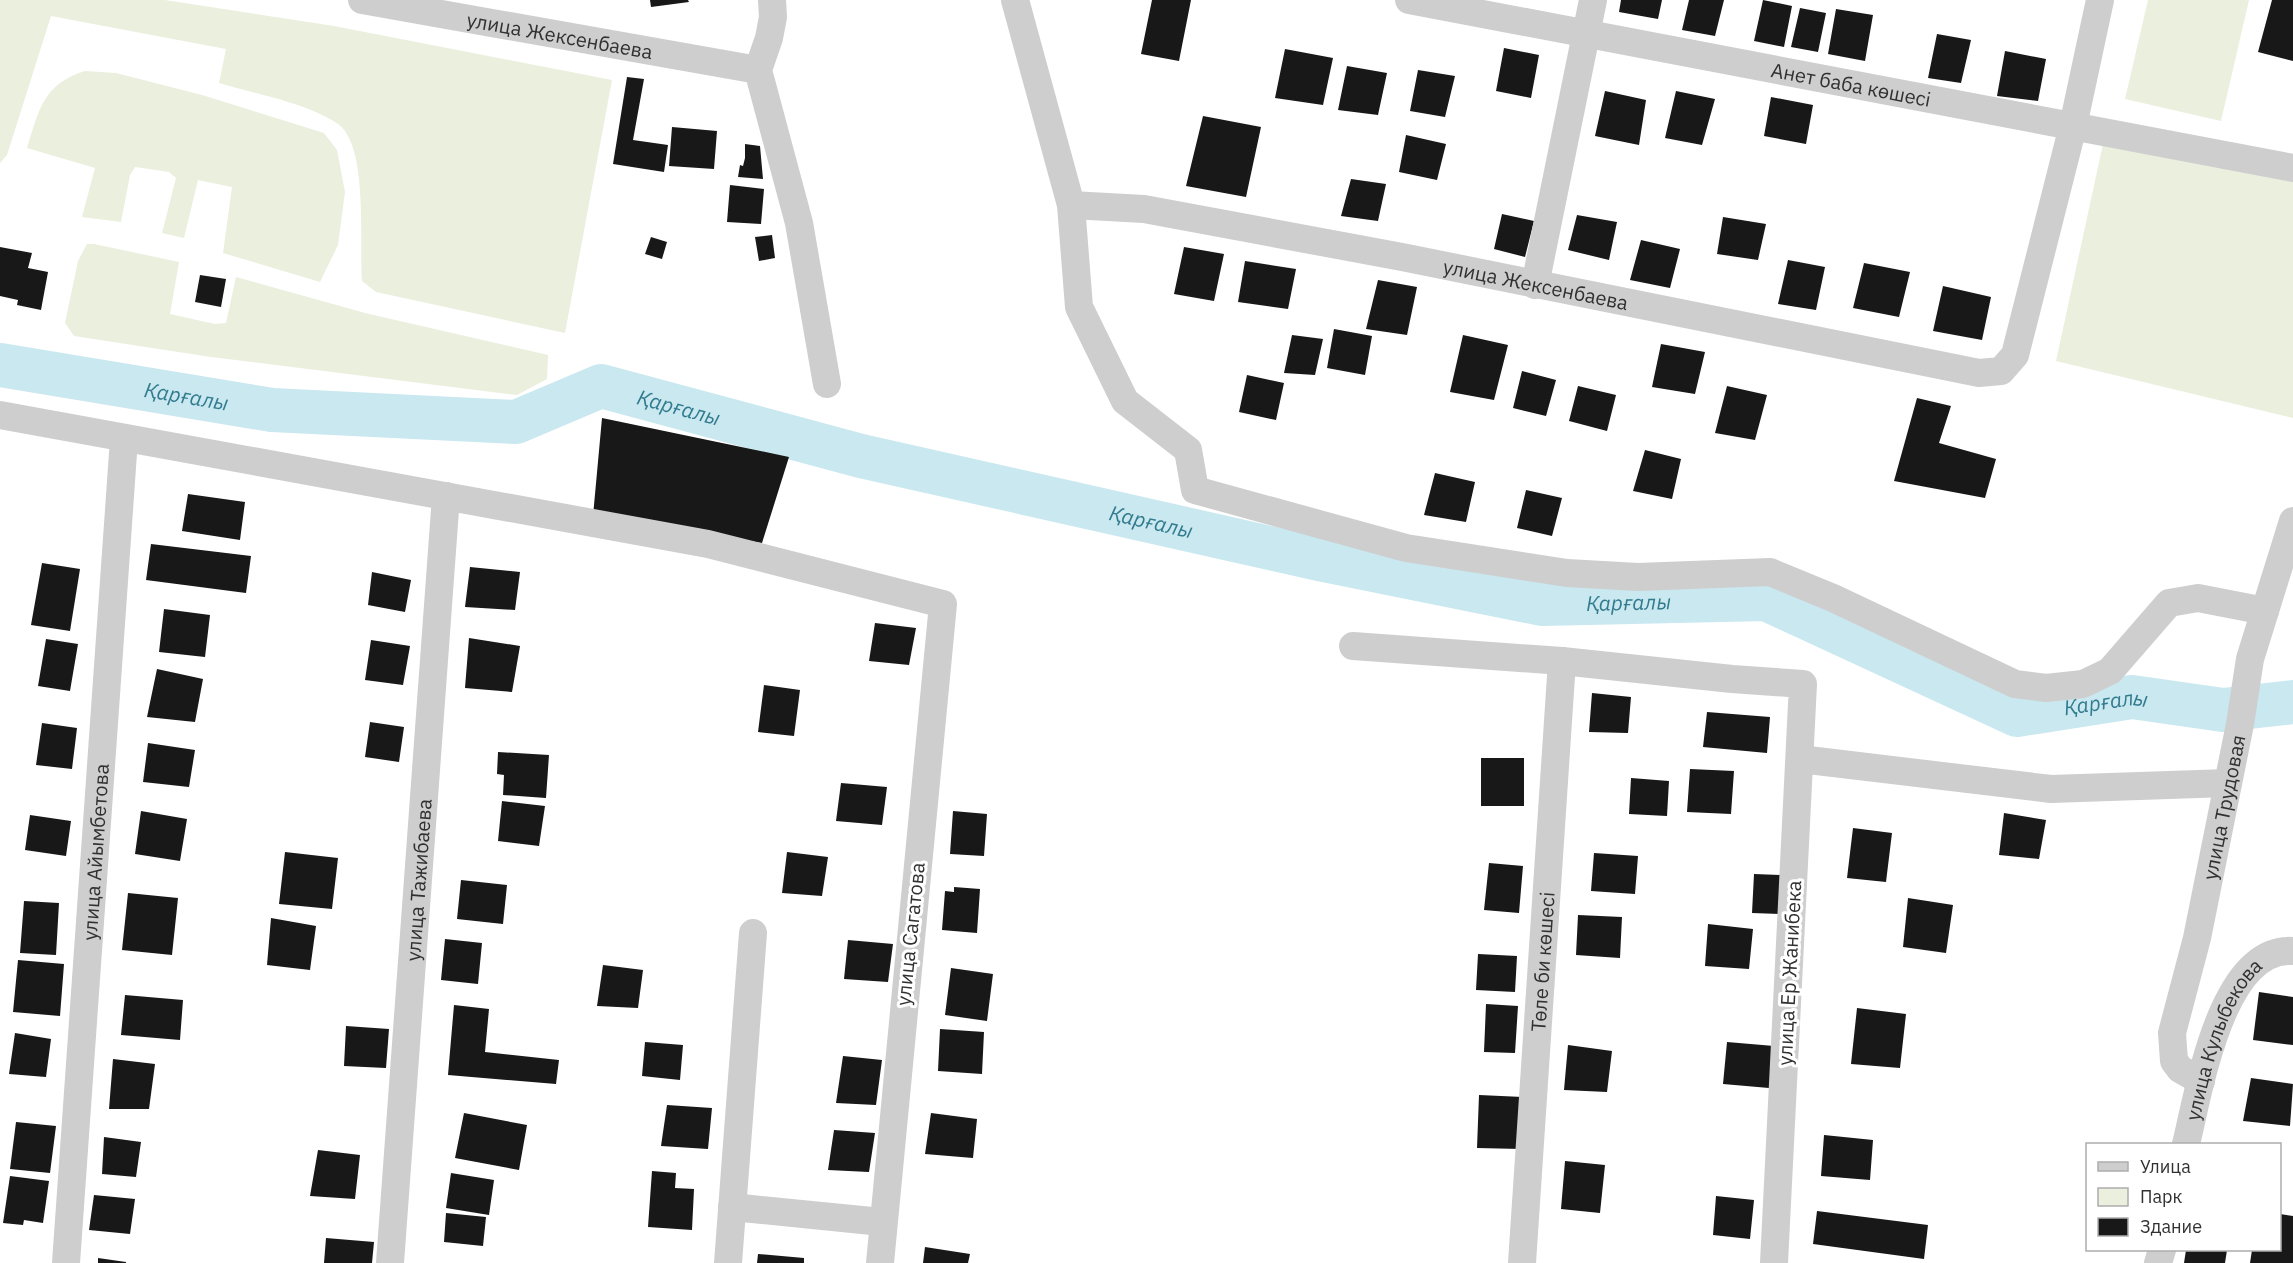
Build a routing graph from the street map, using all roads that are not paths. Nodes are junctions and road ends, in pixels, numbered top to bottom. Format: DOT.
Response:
graph roads {
  1 [pos="362,0"];
  2 [pos="772,0"];
  3 [pos="1015,0"];
  4 [pos="1409,0"];
  5 [pos="1593,0"];
  6 [pos="2100,0"];
  7 [pos="1587,34"];
  8 [pos="758,70"];
  9 [pos="2073,126"];
  10 [pos="2293,168"];
  11 [pos="1071,205"];
  12 [pos="1535,285"];
  13 [pos="827,384"];
  14 [pos="0,415"];
  15 [pos="124,439"];
  16 [pos="446,496"];
  17 [pos="2293,521"];
  18 [pos="2265,611"];
  19 [pos="1353,646"];
  20 [pos="1562,661"];
  21 [pos="1800,759"];
  22 [pos="2228,783"];
  23 [pos="753,933"];
  24 [pos="2286,951"];
  25 [pos="2201,1081"];
  26 [pos="2186,1143"];
  27 [pos="732,1207"];
  28 [pos="882,1222"];
  29 [pos="66,1263"];
  30 [pos="390,1263"];
  31 [pos="728,1263"];
  32 [pos="880,1263"];
  33 [pos="1522,1263"];
  34 [pos="1774,1263"];
  1 -- 8 [label="street, улица Жексенбаева"];
  2 -- 8 [label="street"];
  3 -- 11 [label="street"];
  4 -- 7 [label="street, Анет баба көшесі"];
  5 -- 7 [label="street"];
  6 -- 9 [label="street"];
  7 -- 9 [label="street, Анет баба көшесі"];
  7 -- 12 [label="street"];
  8 -- 13 [label="street"];
  9 -- 10 [label="street, Анет баба көшесі"];
  9 -- 12 [label="street, улица Жексенбаева"];
  11 -- 12 [label="street, улица Жексенбаева"];
  11 -- 18 [label="street"];
  14 -- 15 [label="street"];
  15 -- 16 [label="street"];
  15 -- 29 [label="street, улица Айымбетова"];
  16 -- 28 [label="street, улица Сагатова"];
  16 -- 30 [label="street, улица Тажибаева"];
  17 -- 18 [label="street, улица Трудовая"];
  18 -- 22 [label="street, улица Трудовая"];
  19 -- 20 [label="street"];
  20 -- 21 [label="street, улица Ер Жанибека"];
  20 -- 33 [label="street, Төле би көшесі"];
  21 -- 22 [label="street"];
  21 -- 34 [label="street, улица Ер Жанибека"];
  22 -- 25 [label="street, улица Трудовая"];
  23 -- 27 [label="street"];
  24 -- 25 [label="street, улица Кулыбекова"];
  25 -- 26 [label="street, улица Кулыбекова"];
  27 -- 28 [label="street"];
  27 -- 31 [label="street"];
  28 -- 32 [label="street, улица Сагатова"];
}
